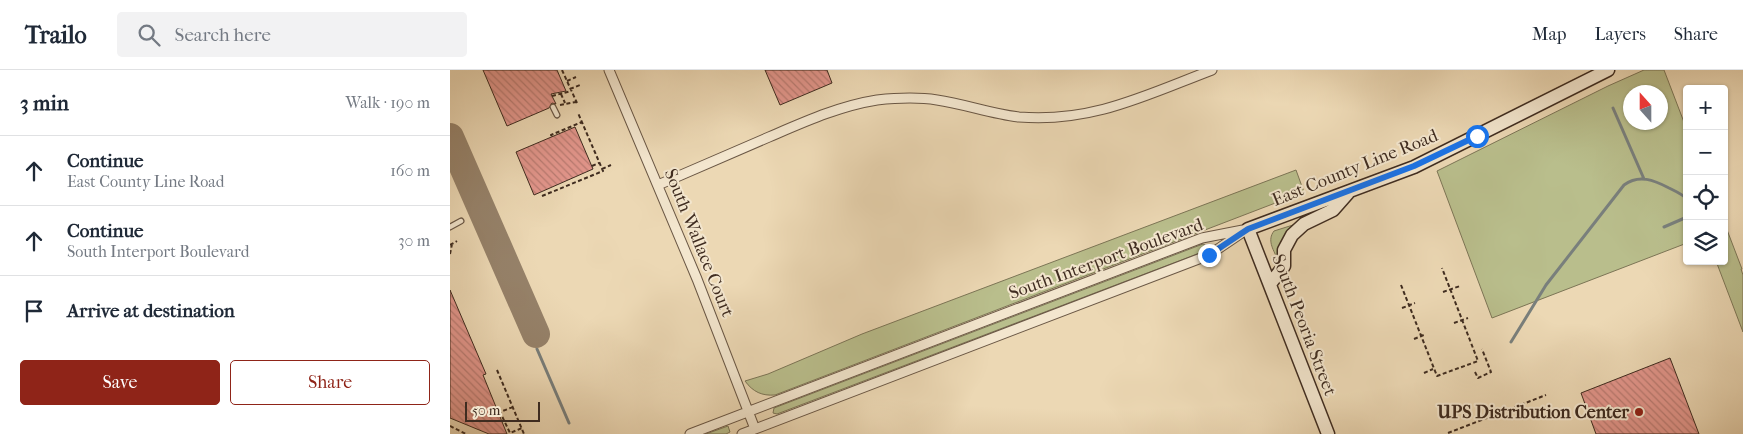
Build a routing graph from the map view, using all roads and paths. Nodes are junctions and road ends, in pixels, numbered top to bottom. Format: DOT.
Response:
graph roads {
  1 [pos="562,70"];
  2 [pos="609,70"];
  3 [pos="1212,70"];
  4 [pos="1608,70"];
  5 [pos="576,77"];
  6 [pos="567,81"];
  7 [pos="580,85"];
  8 [pos="571,90"];
  9 [pos="561,94"];
  10 [pos="552,96"];
  11 [pos="566,104"];
  12 [pos="555,106"];
  13 [pos="578,113"];
  14 [pos="556,115"];
  15 [pos="582,122"];
  16 [pos="552,136"];
  17 [pos="600,163"];
  18 [pos="611,165"];
  19 [pos="592,166"];
  20 [pos="602,169"];
  21 [pos="574,178"];
  22 [pos="576,182"];
  23 [pos="658,184"];
  24 [pos="1350,191"];
  25 [pos="542,196"];
  26 [pos="461,221"];
  27 [pos="450,228"];
  28 [pos="1248,229"];
  29 [pos="458,242"];
  30 [pos="451,244"];
  31 [pos="450,254"];
  32 [pos="1442,268"];
  33 [pos="1270,284"];
  34 [pos="1401,285"];
  35 [pos="1460,286"];
  36 [pos="1450,289"];
  37 [pos="1443,292"];
  38 [pos="1415,303"];
  39 [pos="1409,305"];
  40 [pos="1402,308"];
  41 [pos="1468,318"];
  42 [pos="1462,320"];
  43 [pos="1454,322"];
  44 [pos="1426,334"];
  45 [pos="1421,336"];
  46 [pos="1414,339"];
  47 [pos="1482,349"];
  48 [pos="1434,369"];
  49 [pos="497,370"];
  50 [pos="1424,372"];
  51 [pos="1475,372"];
  52 [pos="1546,395"];
  53 [pos="512,407"];
  54 [pos="748,412"];
  55 [pos="450,426"];
  56 [pos="522,428"];
  57 [pos="755,429"];
  58 [pos="1448,432"];
  59 [pos="466,434"];
  60 [pos="524,434"];
  61 [pos="690,434"];
  62 [pos="742,434"];
  63 [pos="1328,434"];
  1 -- 6 [label="path"];
  2 -- 23 [label="street, South Wallace Court"];
  3 -- 23 [label="street"];
  4 -- 24 [label="main road, East County Line Road"];
  5 -- 6 [label="path"];
  6 -- 8 [label="path"];
  7 -- 8 [label="path"];
  8 -- 9 [label="path"];
  8 -- 11 [label="path"];
  9 -- 10 [label="path"];
  9 -- 11 [label="path"];
  11 -- 12 [label="path"];
  12 -- 14 [label="lane"];
  13 -- 15 [label="path"];
  15 -- 16 [label="path"];
  15 -- 17 [label="path"];
  17 -- 19 [label="path"];
  17 -- 20 [label="path"];
  18 -- 20 [label="path"];
  20 -- 22 [label="path"];
  21 -- 22 [label="path"];
  22 -- 25 [label="path"];
  23 -- 54 [label="street, South Wallace Court"];
  24 -- 28 [label="main road, East County Line Road"];
  24 -- 33 [label="main road"];
  26 -- 27 [label="lane"];
  28 -- 33 [label="main road, South Peoria Street"];
  28 -- 54 [label="street, South Interport Boulevard"];
  28 -- 57 [label="street, South Interport Boulevard"];
  29 -- 30 [label="path"];
  30 -- 31 [label="path"];
  32 -- 36 [label="path"];
  33 -- 63 [label="main road, South Peoria Street"];
  34 -- 39 [label="path"];
  35 -- 36 [label="path"];
  36 -- 37 [label="path"];
  36 -- 42 [label="path"];
  38 -- 39 [label="path"];
  39 -- 40 [label="path"];
  39 -- 45 [label="path"];
  41 -- 42 [label="path"];
  42 -- 43 [label="path"];
  42 -- 48 [label="path"];
  44 -- 45 [label="path"];
  45 -- 46 [label="path"];
  45 -- 48 [label="path"];
  47 -- 51 [label="path"];
  48 -- 50 [label="path"];
  49 -- 53 [label="path"];
  52 -- 58 [label="path"];
  53 -- 56 [label="path"];
  53 -- 56 [label="path"];
  54 -- 57 [label="street, South Wallace Court"];
  54 -- 61 [label="street, South Interport Boulevard"];
  55 -- 59 [label="path"];
  56 -- 60 [label="path"];
  57 -- 62 [label="street, South Interport Boulevard"];
}
